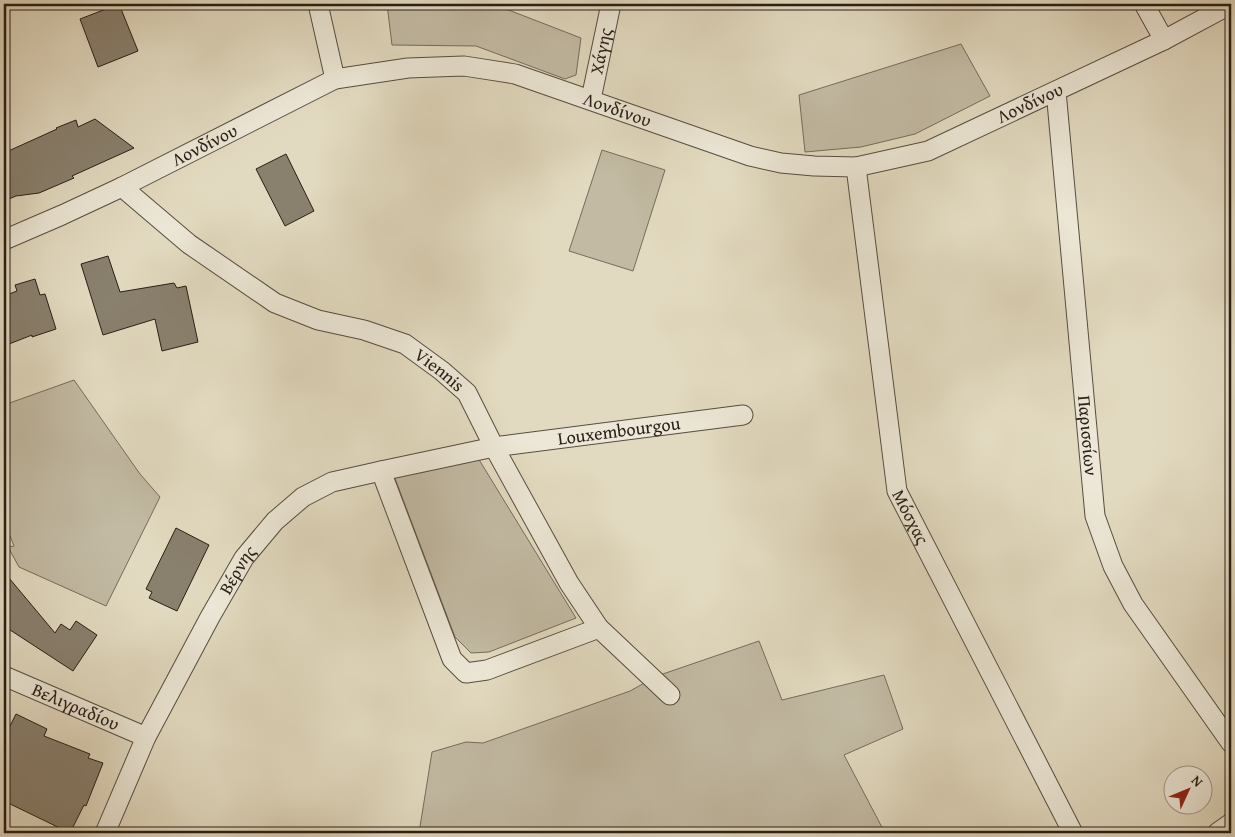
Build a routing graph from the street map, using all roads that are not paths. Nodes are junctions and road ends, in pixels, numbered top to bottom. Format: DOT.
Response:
graph roads {
  1 [pos="318,4"];
  2 [pos="611,4"];
  3 [pos="1144,4"];
  4 [pos="1231,4"];
  5 [pos="1164,40"];
  6 [pos="335,79"];
  7 [pos="1056,91"];
  8 [pos="591,99"];
  9 [pos="856,167"];
  10 [pos="122,187"];
  11 [pos="4,240"];
  12 [pos="743,415"];
  13 [pos="494,448"];
  14 [pos="381,471"];
  15 [pos="599,628"];
  16 [pos="4,676"];
  17 [pos="670,695"];
  18 [pos="146,737"];
  19 [pos="1231,742"];
  20 [pos="1231,823"];
  21 [pos="105,833"];
  22 [pos="1073,833"];
  23 [pos="1217,833"];
  1 -- 6 [label="street"];
  2 -- 8 [label="street, Χάγης"];
  3 -- 5 [label="street"];
  4 -- 5 [label="street, Λονδίνου"];
  5 -- 7 [label="street, Λονδίνου"];
  6 -- 8 [label="street, Λονδίνου"];
  6 -- 10 [label="street, Λονδίνου"];
  7 -- 9 [label="street, Λονδίνου"];
  7 -- 19 [label="street, Παρισσίων"];
  8 -- 9 [label="street, Λονδίνου"];
  9 -- 22 [label="street, Μόσχας"];
  10 -- 11 [label="street, Λονδίνου"];
  10 -- 13 [label="street, Viennis"];
  12 -- 13 [label="street, Louxembourgou"];
  13 -- 14 [label="street, Βέρνης"];
  13 -- 15 [label="street, Viennis"];
  14 -- 15 [label="street"];
  14 -- 18 [label="street, Βέρνης"];
  15 -- 17 [label="street, Viennis"];
  16 -- 18 [label="street, Βελιγραδίου"];
  18 -- 21 [label="street, Βέρνης"];
  20 -- 23 [label="street"];
}
